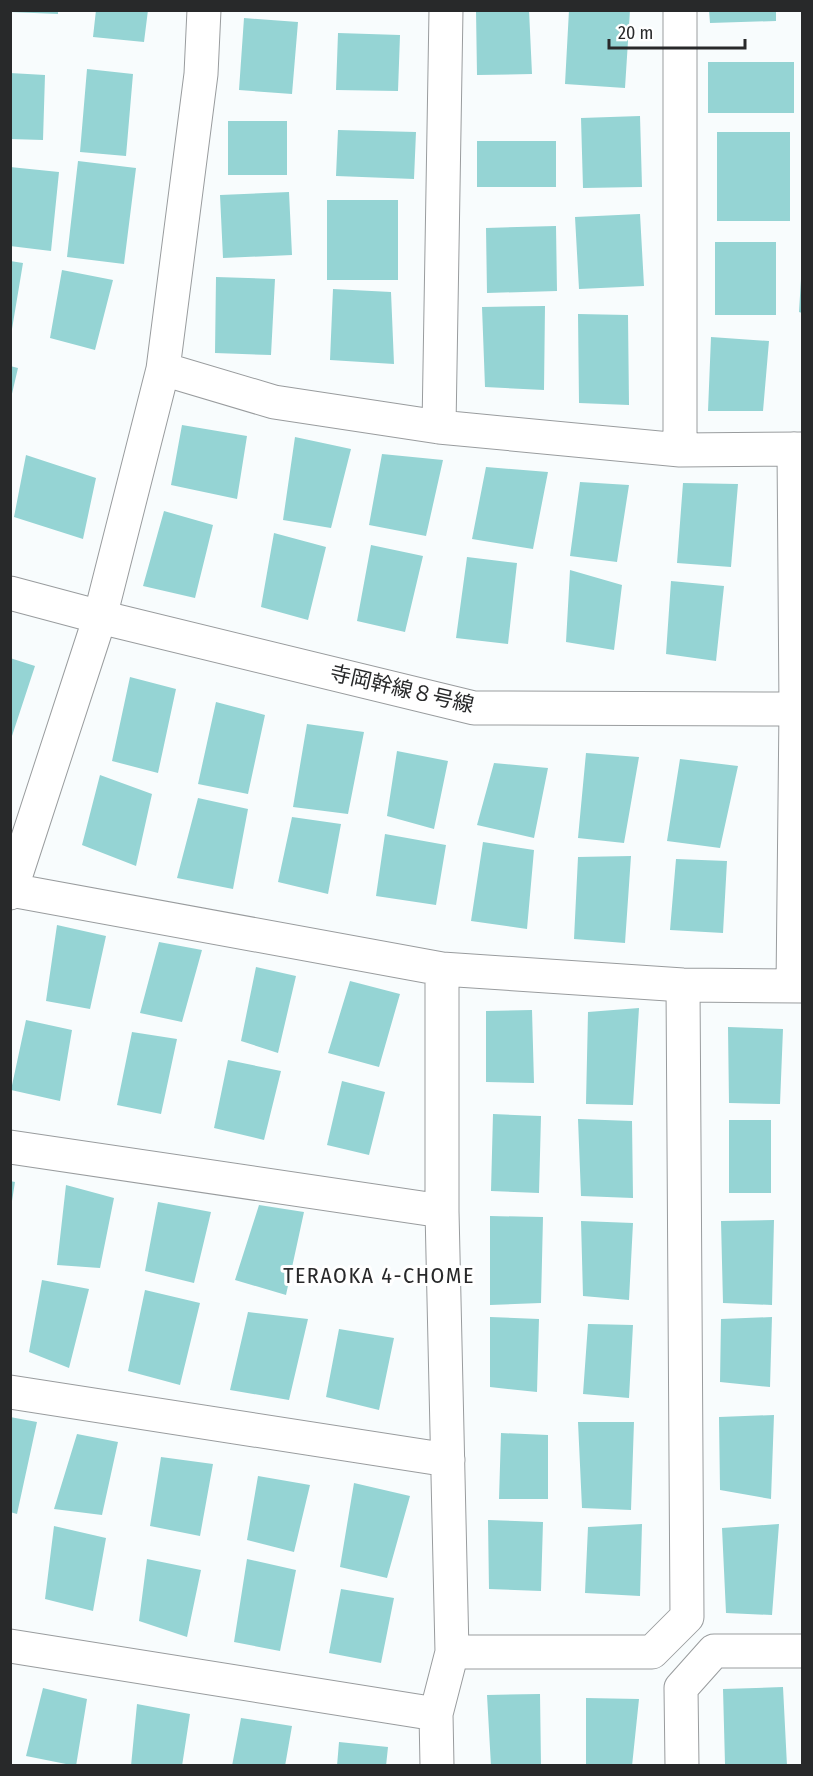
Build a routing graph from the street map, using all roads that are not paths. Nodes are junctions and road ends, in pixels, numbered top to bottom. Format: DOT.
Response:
graph roads {
  1 [pos="204,10"];
  2 [pos="446,10"];
  3 [pos="680,10"];
  4 [pos="163,369"];
  5 [pos="439,427"];
  6 [pos="798,449"];
  7 [pos="680,450"];
  8 [pos="10,594"];
  9 [pos="100,617"];
  10 [pos="800,709"];
  11 [pos="11,892"];
  12 [pos="442,969"];
  13 [pos="683,985"];
  14 [pos="798,986"];
  15 [pos="10,1147"];
  16 [pos="442,1211"];
  17 [pos="10,1392"];
  18 [pos="448,1460"];
  19 [pos="10,1646"];
  20 [pos="802,1651"];
  21 [pos="452,1652"];
  22 [pos="436,1714"];
  23 [pos="437,1766"];
  24 [pos="682,1766"];
  1 -- 4 [label="street"];
  2 -- 5 [label="street"];
  3 -- 7 [label="street"];
  4 -- 5 [label="street"];
  4 -- 9 [label="street"];
  5 -- 7 [label="street"];
  6 -- 7 [label="street"];
  6 -- 10 [label="street"];
  8 -- 9 [label="street, 寺岡幹線８号線"];
  9 -- 10 [label="street, 寺岡幹線８号線"];
  9 -- 11 [label="street"];
  10 -- 14 [label="street"];
  11 -- 12 [label="street"];
  12 -- 13 [label="street"];
  12 -- 16 [label="street"];
  13 -- 14 [label="street"];
  13 -- 21 [label="street"];
  15 -- 16 [label="street"];
  16 -- 18 [label="street"];
  17 -- 18 [label="street"];
  18 -- 21 [label="street"];
  19 -- 22 [label="street"];
  20 -- 24 [label="street"];
  21 -- 22 [label="street"];
  22 -- 23 [label="street"];
}
